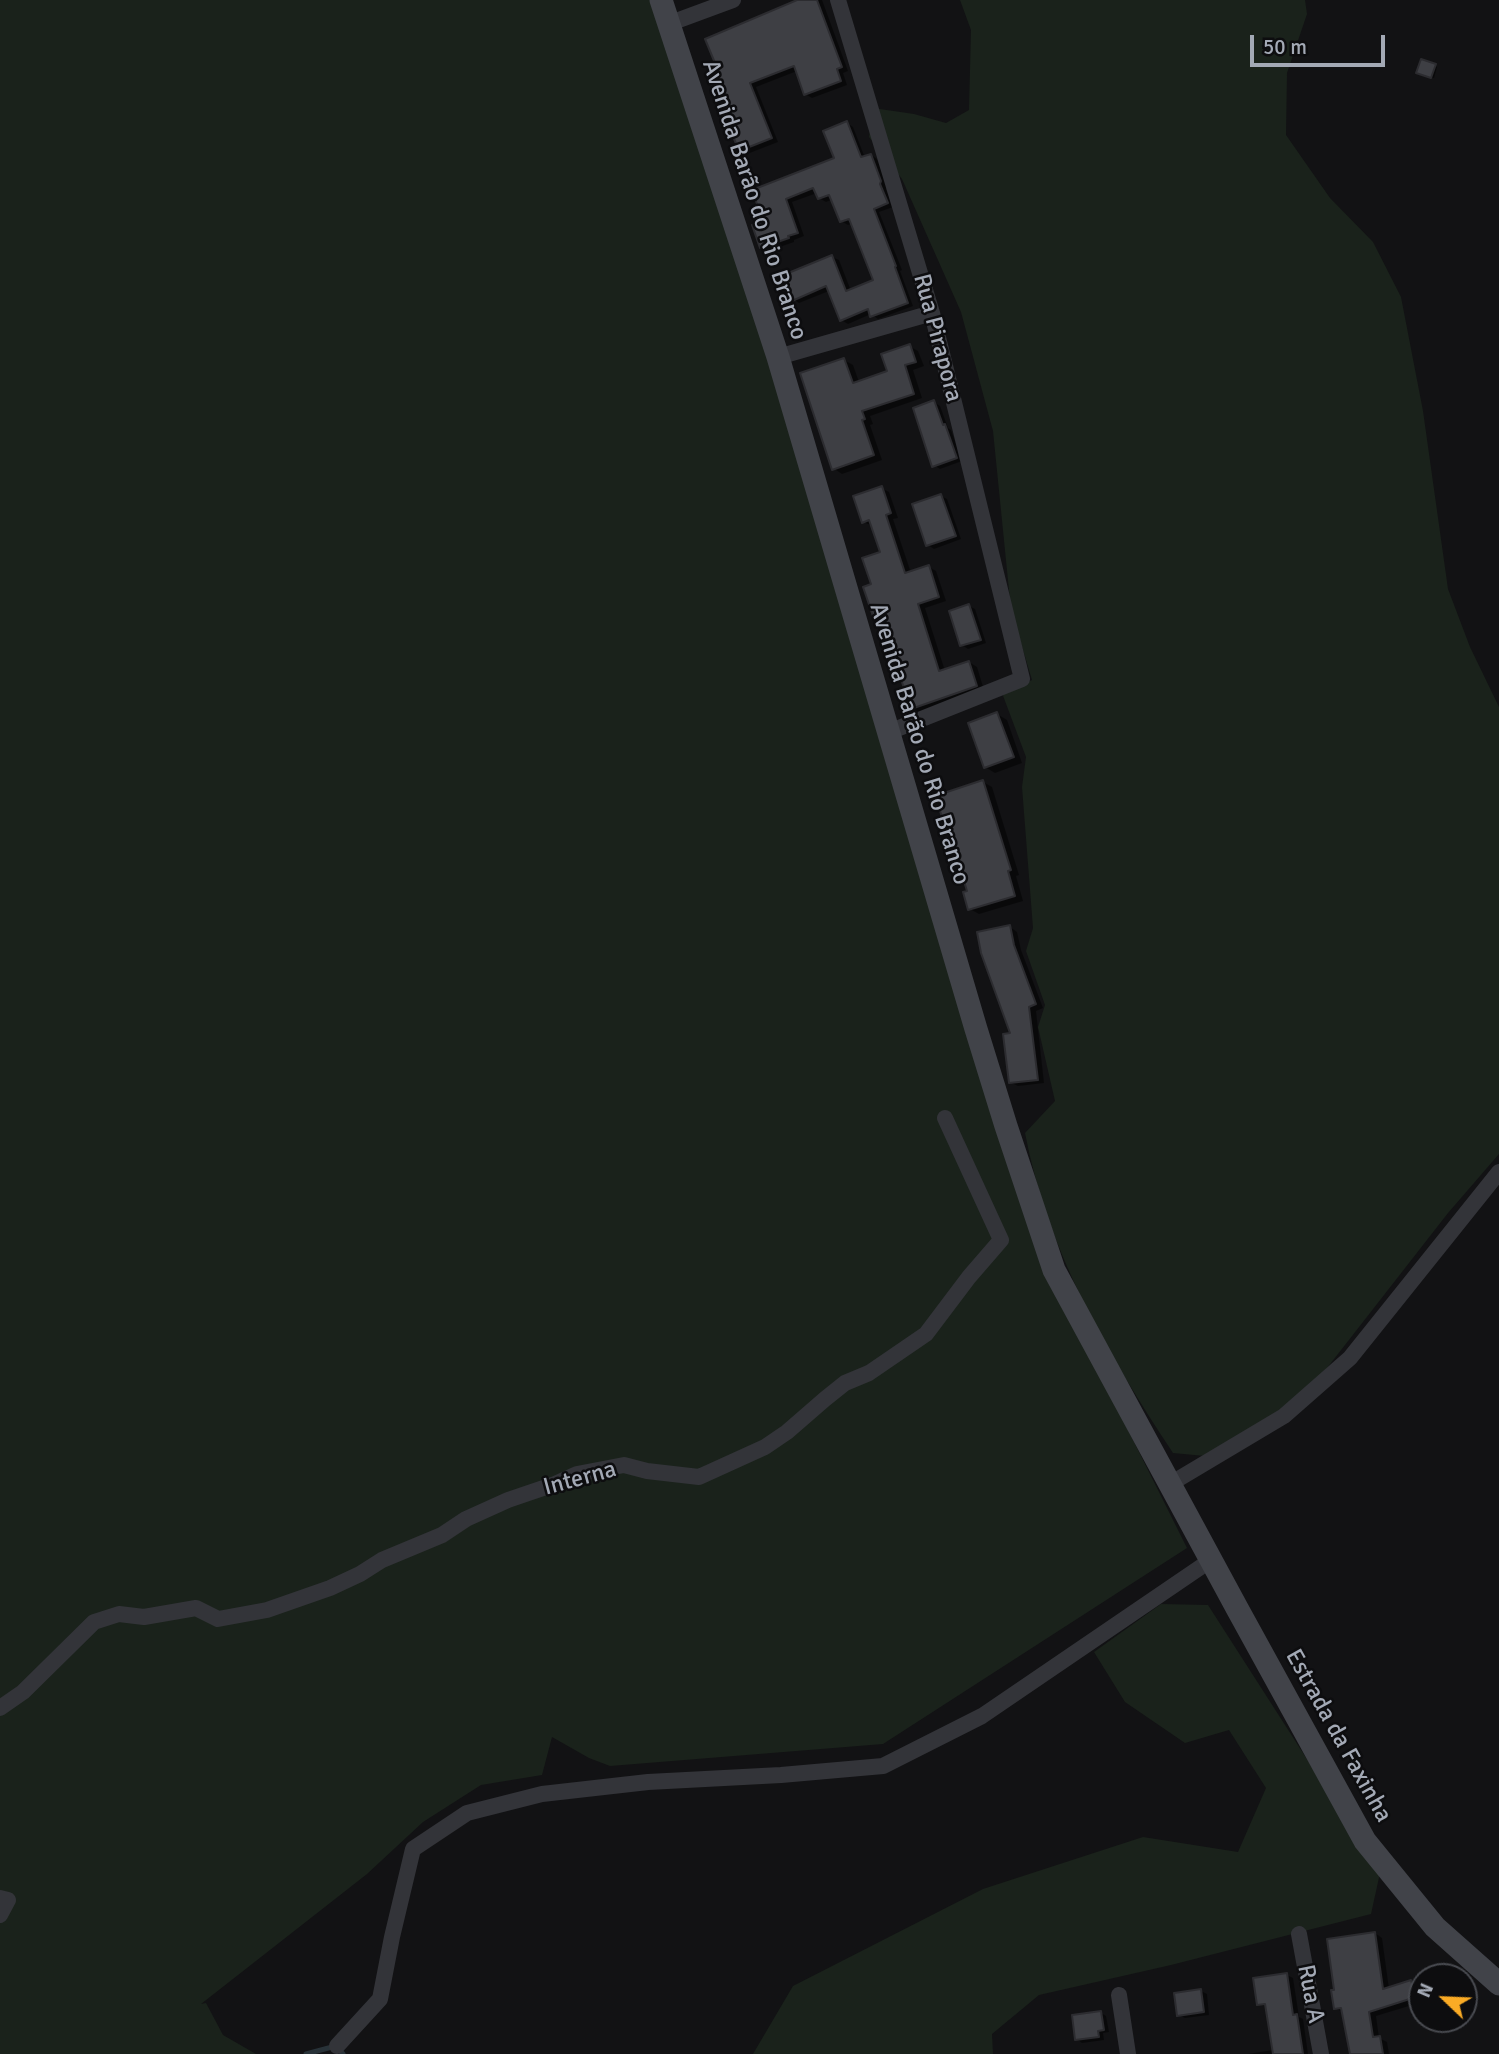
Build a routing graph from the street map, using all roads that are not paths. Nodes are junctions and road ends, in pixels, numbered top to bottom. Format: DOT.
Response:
graph roads {
  1 [pos="661,0"];
  2 [pos="733,0"];
  3 [pos="838,0"];
  4 [pos="668,24"];
  5 [pos="932,313"];
  6 [pos="778,356"];
  7 [pos="889,732"];
  8 [pos="945,1118"];
  9 [pos="1499,1172"];
  10 [pos="1170,1484"];
  11 [pos="1211,1560"];
  12 [pos="0,1708"];
  13 [pos="0,1898"];
  14 [pos="0,1915"];
  15 [pos="1299,1934"];
  16 [pos="1499,1984"];
  17 [pos="1119,1995"];
  18 [pos="337,2046"];
  19 [pos="1128,2054"];
  20 [pos="1321,2054"];
  1 -- 4 [label="street, Avenida Barão do Rio Branco"];
  2 -- 4 [label="street"];
  3 -- 5 [label="street, Rua Pirapora"];
  4 -- 6 [label="street, Avenida Barão do Rio Branco"];
  5 -- 6 [label="street"];
  5 -- 7 [label="street, Rua Pirapora"];
  6 -- 7 [label="street, Avenida Barão do Rio Branco"];
  7 -- 10 [label="street, Avenida Barão do Rio Branco"];
  8 -- 12 [label="street, Interna"];
  9 -- 10 [label="street"];
  10 -- 11 [label="street, Estrada da Faxinha"];
  11 -- 16 [label="street, Estrada da Faxinha"];
  11 -- 18 [label="street"];
  13 -- 14 [label="street"];
  15 -- 20 [label="street, Rua A"];
  17 -- 19 [label="street"];
}
